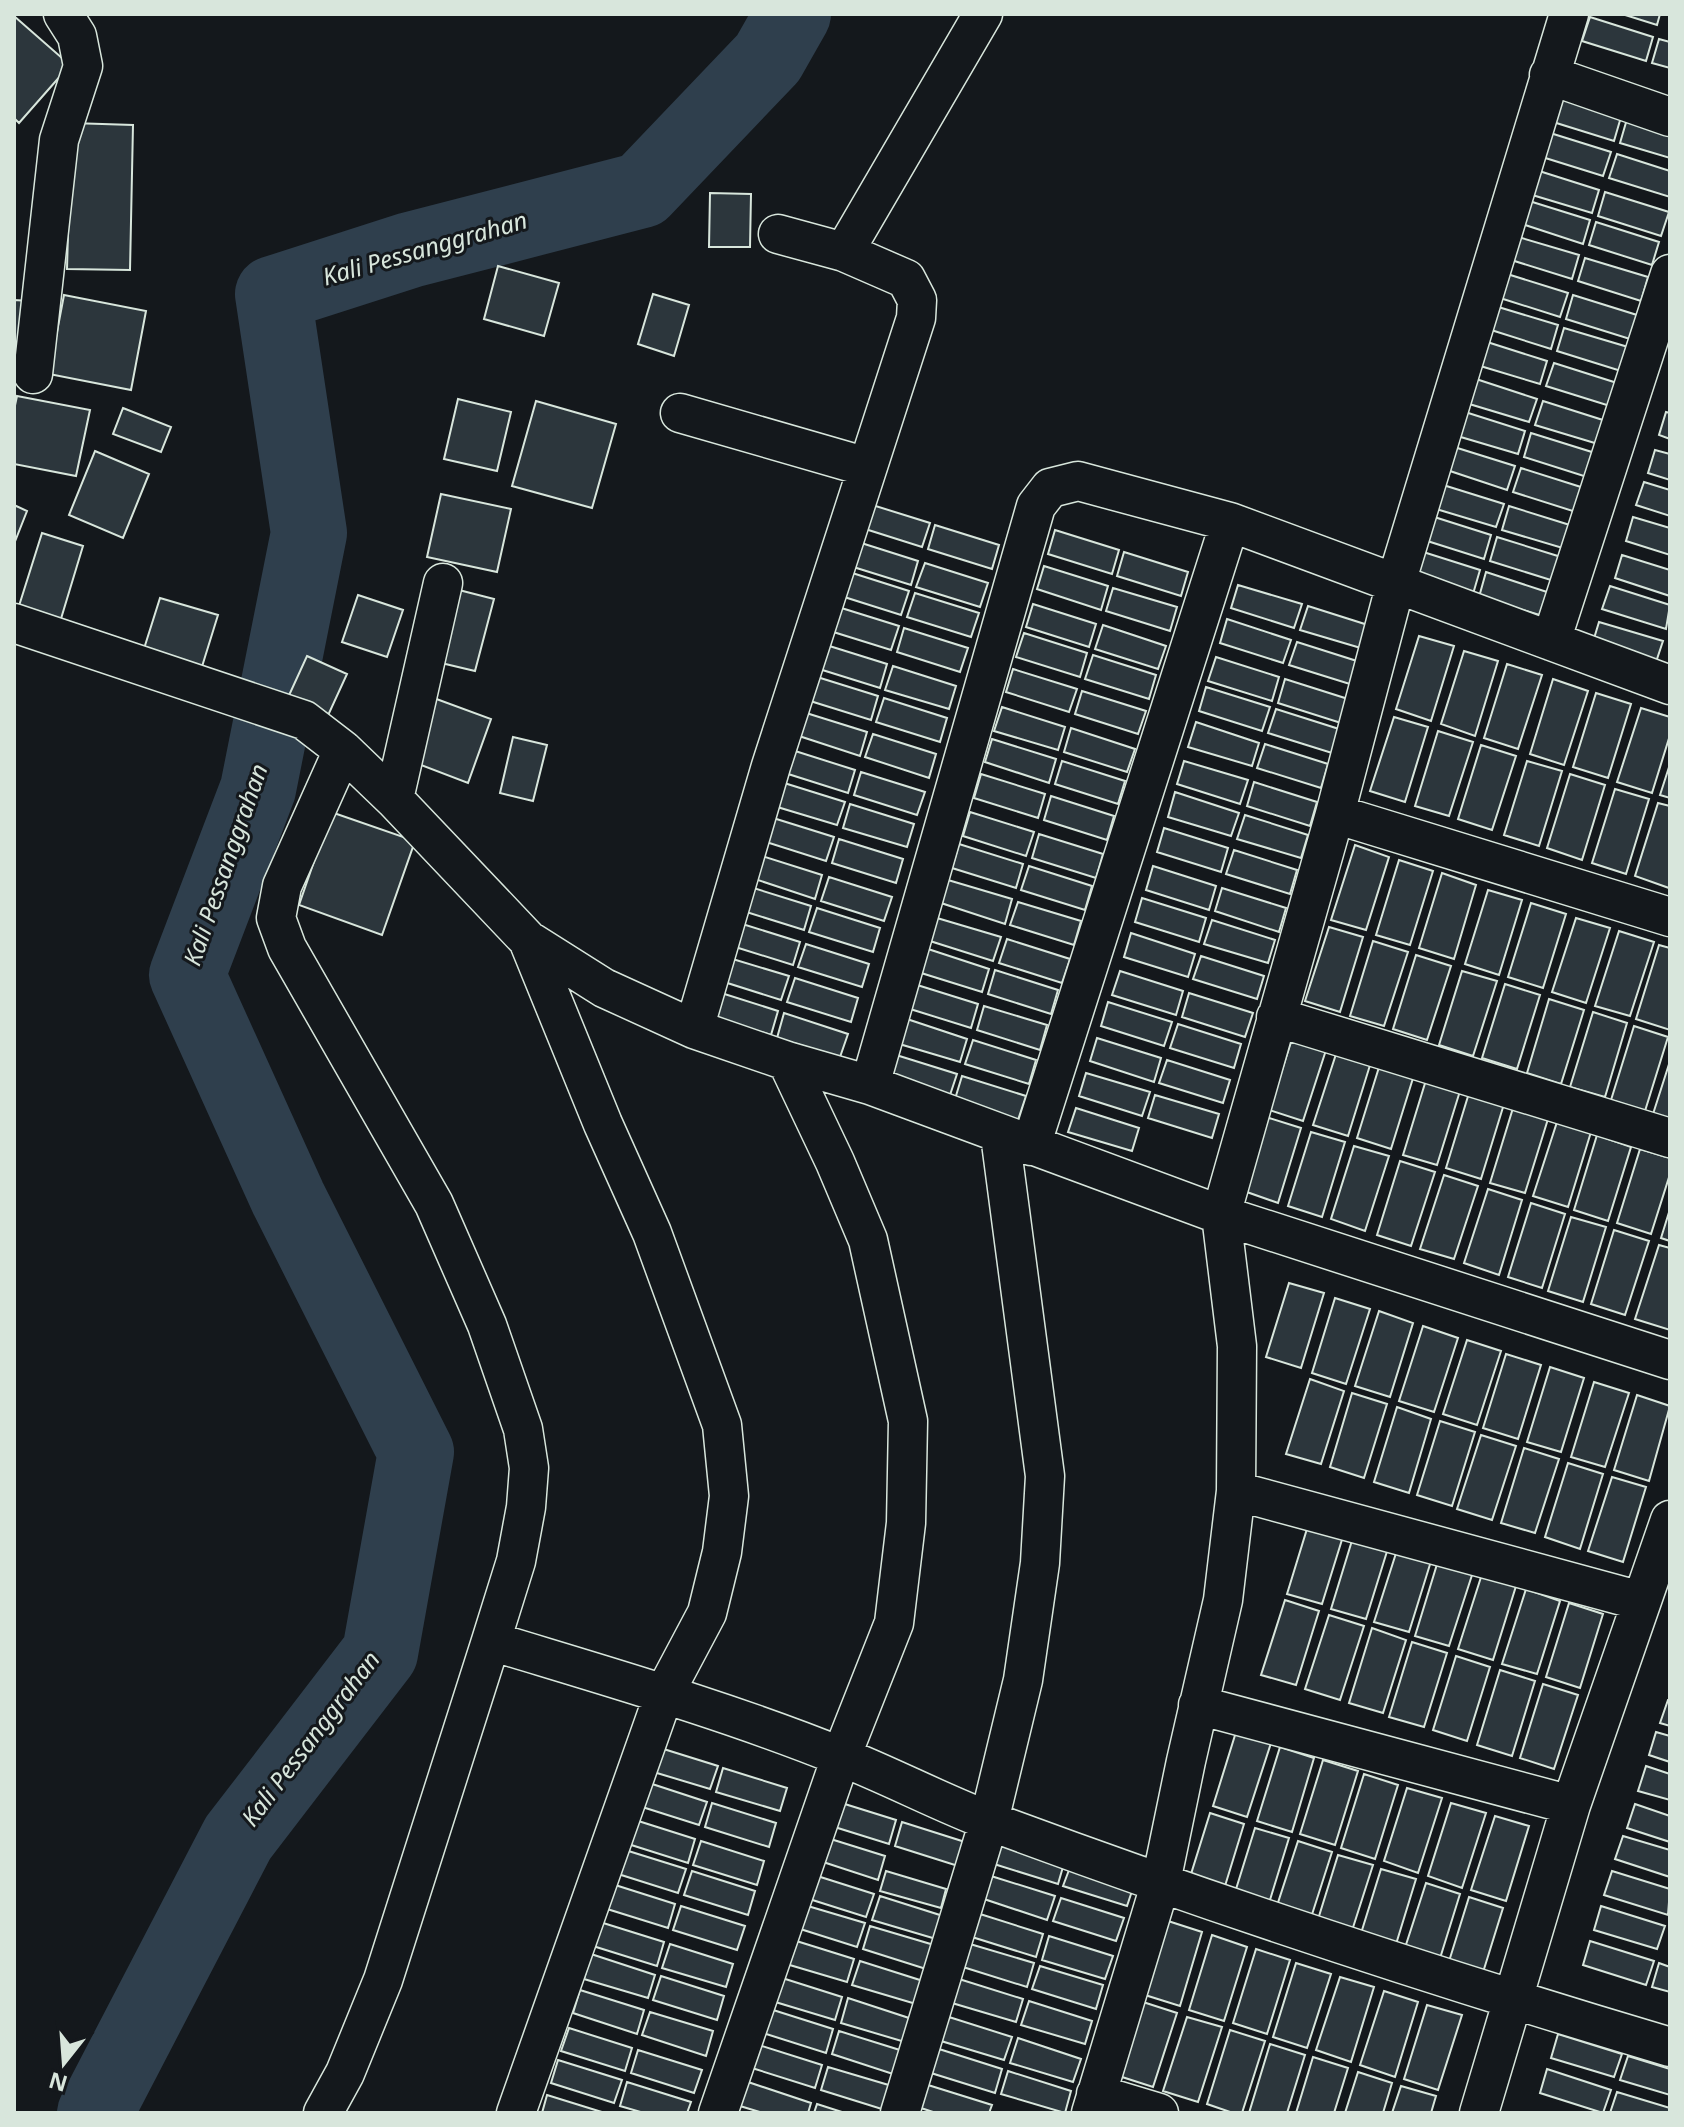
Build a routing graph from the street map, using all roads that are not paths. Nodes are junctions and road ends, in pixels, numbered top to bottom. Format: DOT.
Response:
graph roads {
  1 [pos="63,14"];
  2 [pos="983,14"];
  3 [pos="1569,14"];
  4 [pos="1549,75"];
  5 [pos="1670,117"];
  6 [pos="778,234"];
  7 [pos="844,252"];
  8 [pos="1670,274"];
  9 [pos="33,374"];
  10 [pos="680,413"];
  11 [pos="867,467"];
  12 [pos="1230,522"];
  13 [pos="443,583"];
  14 [pos="1396,583"];
  15 [pos="14,623"];
  16 [pos="1551,641"];
  17 [pos="1670,685"];
  18 [pos="343,750"];
  19 [pos="394,799"];
  20 [pos="1335,814"];
  21 [pos="1670,917"];
  22 [pos="528,940"];
  23 [pos="1276,1017"];
  24 [pos="694,1029"];
  25 [pos="787,1061"];
  26 [pos="870,1085"];
  27 [pos="1670,1138"];
  28 [pos="1016,1141"];
  29 [pos="1221,1215"];
  30 [pos="1670,1360"];
  31 [pos="1236,1491"];
  32 [pos="1670,1520"];
  33 [pos="1641,1601"];
  34 [pos="491,1641"];
  35 [pos="664,1694"];
  36 [pos="1198,1705"];
  37 [pos="841,1757"];
  38 [pos="1571,1805"];
  39 [pos="989,1821"];
  40 [pos="1161,1882"];
  41 [pos="1515,2001"];
  42 [pos="1670,2047"];
  43 [pos="1094,2104"];
  44 [pos="323,2113"];
  45 [pos="516,2113"];
  46 [pos="718,2113"];
  47 [pos="900,2113"];
  48 [pos="1159,2113"];
  49 [pos="1479,2113"];
  1 -- 9 [label="street"];
  2 -- 7 [label="street"];
  3 -- 4 [label="street"];
  4 -- 5 [label="street"];
  4 -- 14 [label="street"];
  6 -- 7 [label="street"];
  7 -- 11 [label="street"];
  8 -- 16 [label="street"];
  10 -- 11 [label="street"];
  11 -- 24 [label="street"];
  12 -- 14 [label="street"];
  12 -- 26 [label="street"];
  12 -- 28 [label="street"];
  13 -- 19 [label="street"];
  14 -- 16 [label="street"];
  14 -- 20 [label="street"];
  15 -- 18 [label="street"];
  16 -- 17 [label="street"];
  18 -- 19 [label="street"];
  18 -- 34 [label="street"];
  19 -- 22 [label="street"];
  20 -- 21 [label="street"];
  20 -- 23 [label="street"];
  22 -- 24 [label="street"];
  22 -- 35 [label="street"];
  23 -- 27 [label="street"];
  23 -- 29 [label="street"];
  24 -- 25 [label="street"];
  25 -- 26 [label="street"];
  25 -- 37 [label="street"];
  26 -- 28 [label="street"];
  28 -- 29 [label="street"];
  28 -- 39 [label="street"];
  29 -- 30 [label="street"];
  29 -- 31 [label="street"];
  31 -- 33 [label="street"];
  31 -- 36 [label="street"];
  32 -- 33 [label="street"];
  33 -- 38 [label="street"];
  34 -- 35 [label="street"];
  34 -- 44 [label="street"];
  35 -- 37 [label="street"];
  35 -- 45 [label="street"];
  36 -- 38 [label="street"];
  36 -- 40 [label="street"];
  37 -- 39 [label="street"];
  37 -- 46 [label="street"];
  38 -- 41 [label="street"];
  39 -- 40 [label="street"];
  39 -- 47 [label="street"];
  40 -- 41 [label="street"];
  40 -- 43 [label="street"];
  41 -- 42 [label="street"];
  41 -- 49 [label="street"];
  43 -- 48 [label="street"];
}
